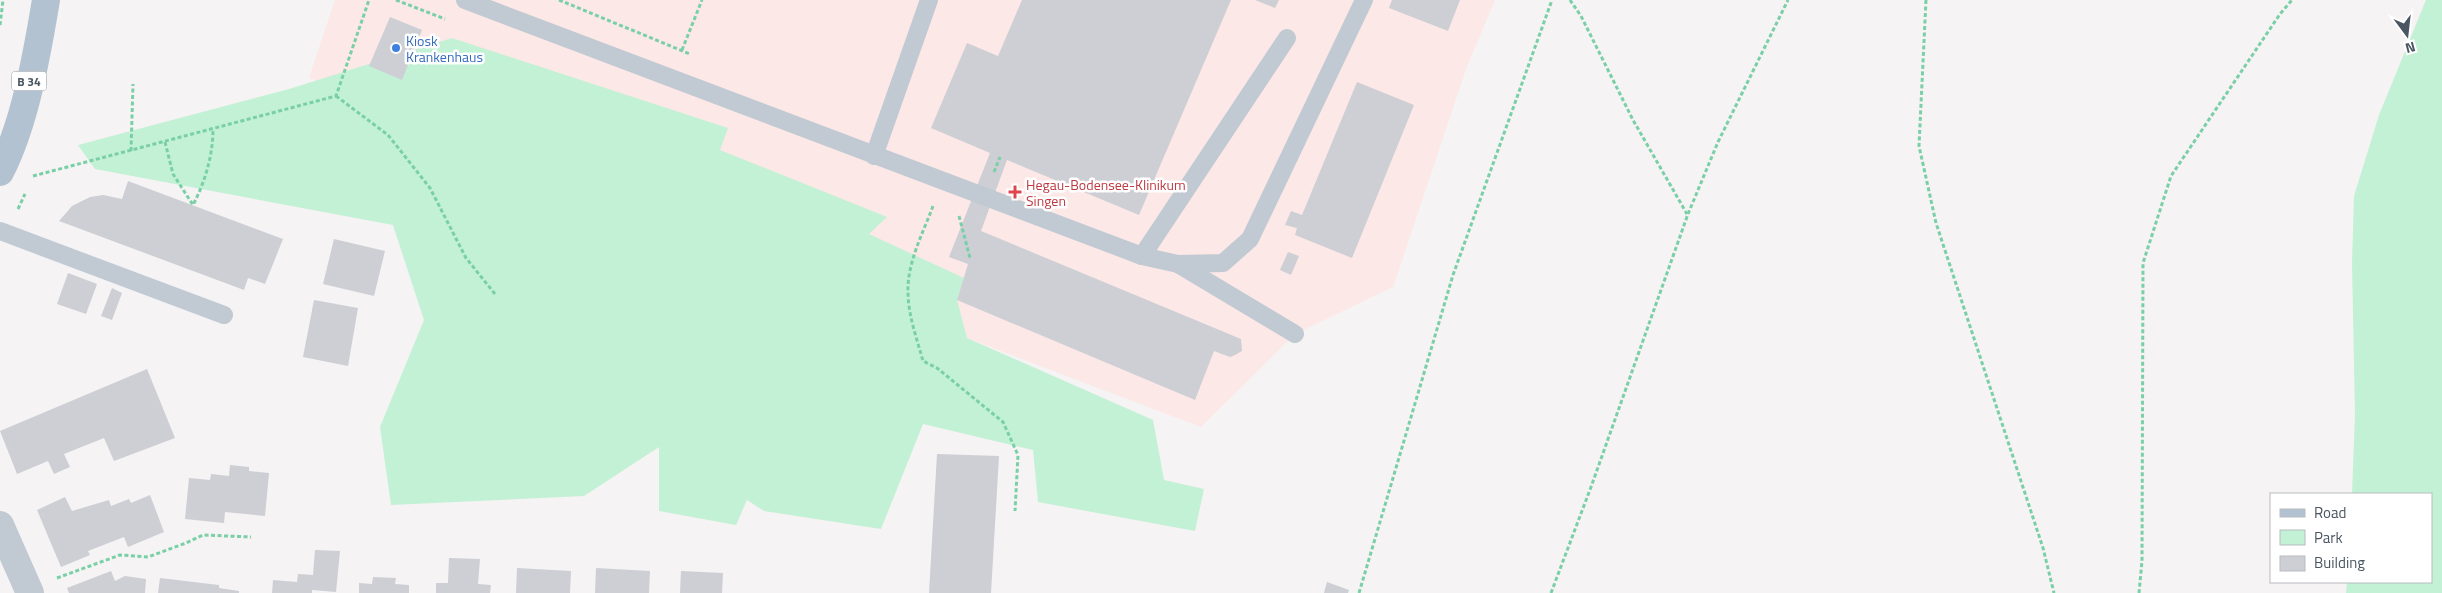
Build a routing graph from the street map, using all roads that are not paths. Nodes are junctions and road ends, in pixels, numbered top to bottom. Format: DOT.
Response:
graph roads {
  1 [pos="46,0"];
  2 [pos="465,0"];
  3 [pos="929,0"];
  4 [pos="1364,0"];
  5 [pos="494,5"];
  6 [pos="1287,38"];
  7 [pos="874,156"];
  8 [pos="0,172"];
  9 [pos="0,231"];
  10 [pos="1142,256"];
  11 [pos="1178,264"];
  12 [pos="224,315"];
  13 [pos="1295,334"];
  14 [pos="0,525"];
  15 [pos="30,591"];
  1 -- 8 [label="main road, B 34"];
  2 -- 5 [label="lane"];
  3 -- 7 [label="lane"];
  4 -- 11 [label="lane"];
  5 -- 7 [label="lane"];
  6 -- 10 [label="lane"];
  7 -- 10 [label="lane"];
  9 -- 12 [label="lane"];
  10 -- 11 [label="lane"];
  11 -- 13 [label="lane"];
  14 -- 15 [label="street"];
}
